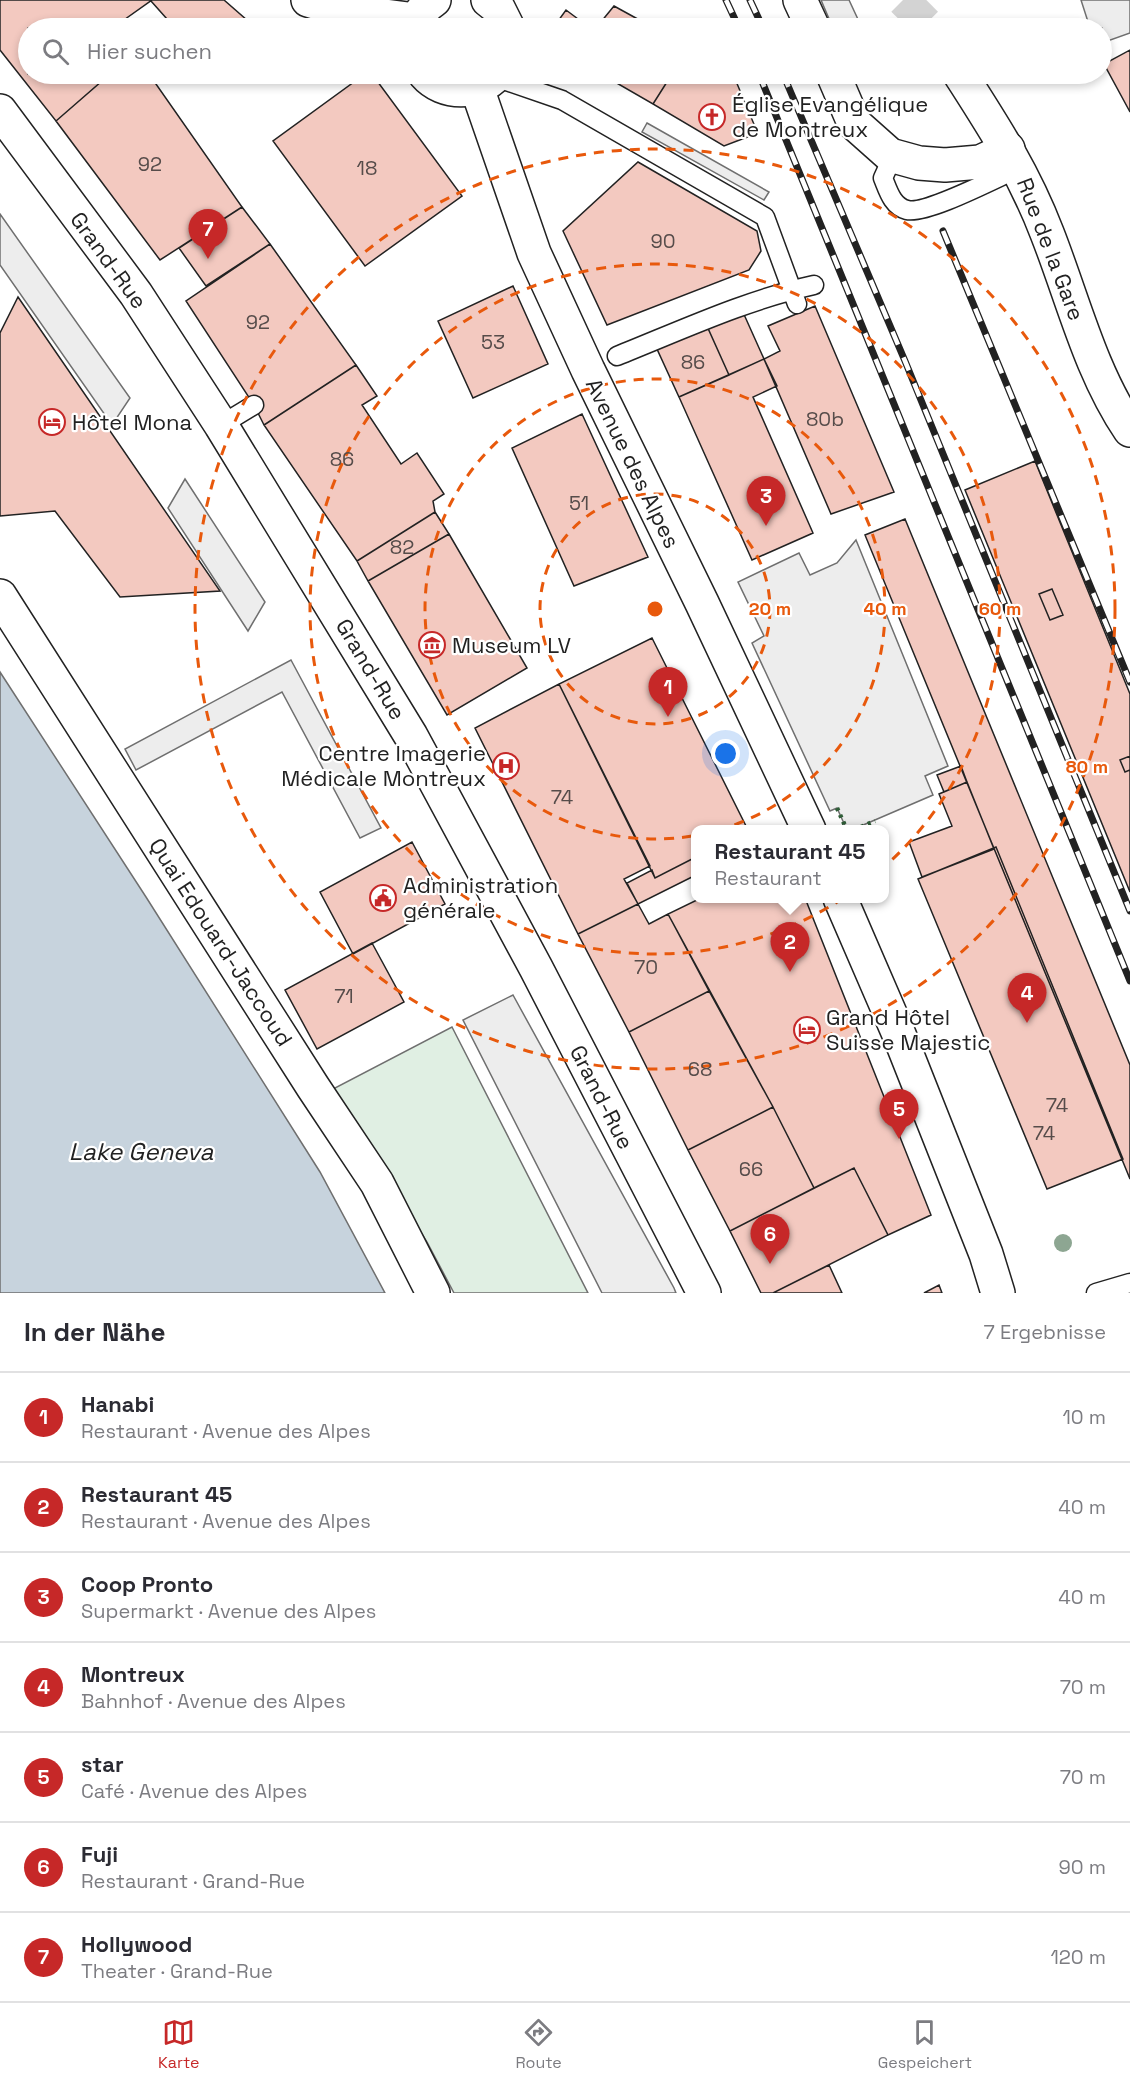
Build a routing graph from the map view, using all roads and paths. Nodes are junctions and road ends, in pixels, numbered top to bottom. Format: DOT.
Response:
graph roads {
  1 [pos="308,0"];
  2 [pos="800,0"];
  3 [pos="424,10"];
  4 [pos="808,18"];
  5 [pos="438,84"];
  6 [pos="477,84"];
  7 [pos="491,84"];
  8 [pos="507,84"];
  9 [pos="836,84"];
  10 [pos="966,84"];
  11 [pos="0,111"];
  12 [pos="893,156"];
  13 [pos="1013,158"];
  14 [pos="814,285"];
  15 [pos="794,297"];
  16 [pos="617,356"];
  17 [pos="254,405"];
  18 [pos="221,425"];
  19 [pos="1130,430"];
  20 [pos="0,596"];
  21 [pos="807,825"];
  22 [pos="842,903"];
  23 [pos="1130,1283"];
  24 [pos="433,1293"];
  25 [pos="704,1293"];
  26 [pos="998,1293"];
  27 [pos="1096,1293"];
  1 -- 3 [label="street"];
  2 -- 4 [label="street"];
  5 -- 6 [label="street"];
  7 -- 21 [label="street, Avenue des Alpes"];
  8 -- 15 [label="lane"];
  9 -- 12 [label="street"];
  10 -- 13 [label="street, Rue de la Gare"];
  11 -- 18 [label="street, Grand-Rue"];
  12 -- 13 [label="street"];
  12 -- 13 [label="lane"];
  13 -- 19 [label="street, Rue de la Gare"];
  14 -- 15 [label="lane"];
  15 -- 16 [label="lane"];
  17 -- 18 [label="lane"];
  18 -- 25 [label="street, Grand-Rue"];
  20 -- 24 [label="street, Quai Edouard-Jaccoud"];
  22 -- 26 [label="street"];
  23 -- 27 [label="lane"];
}
